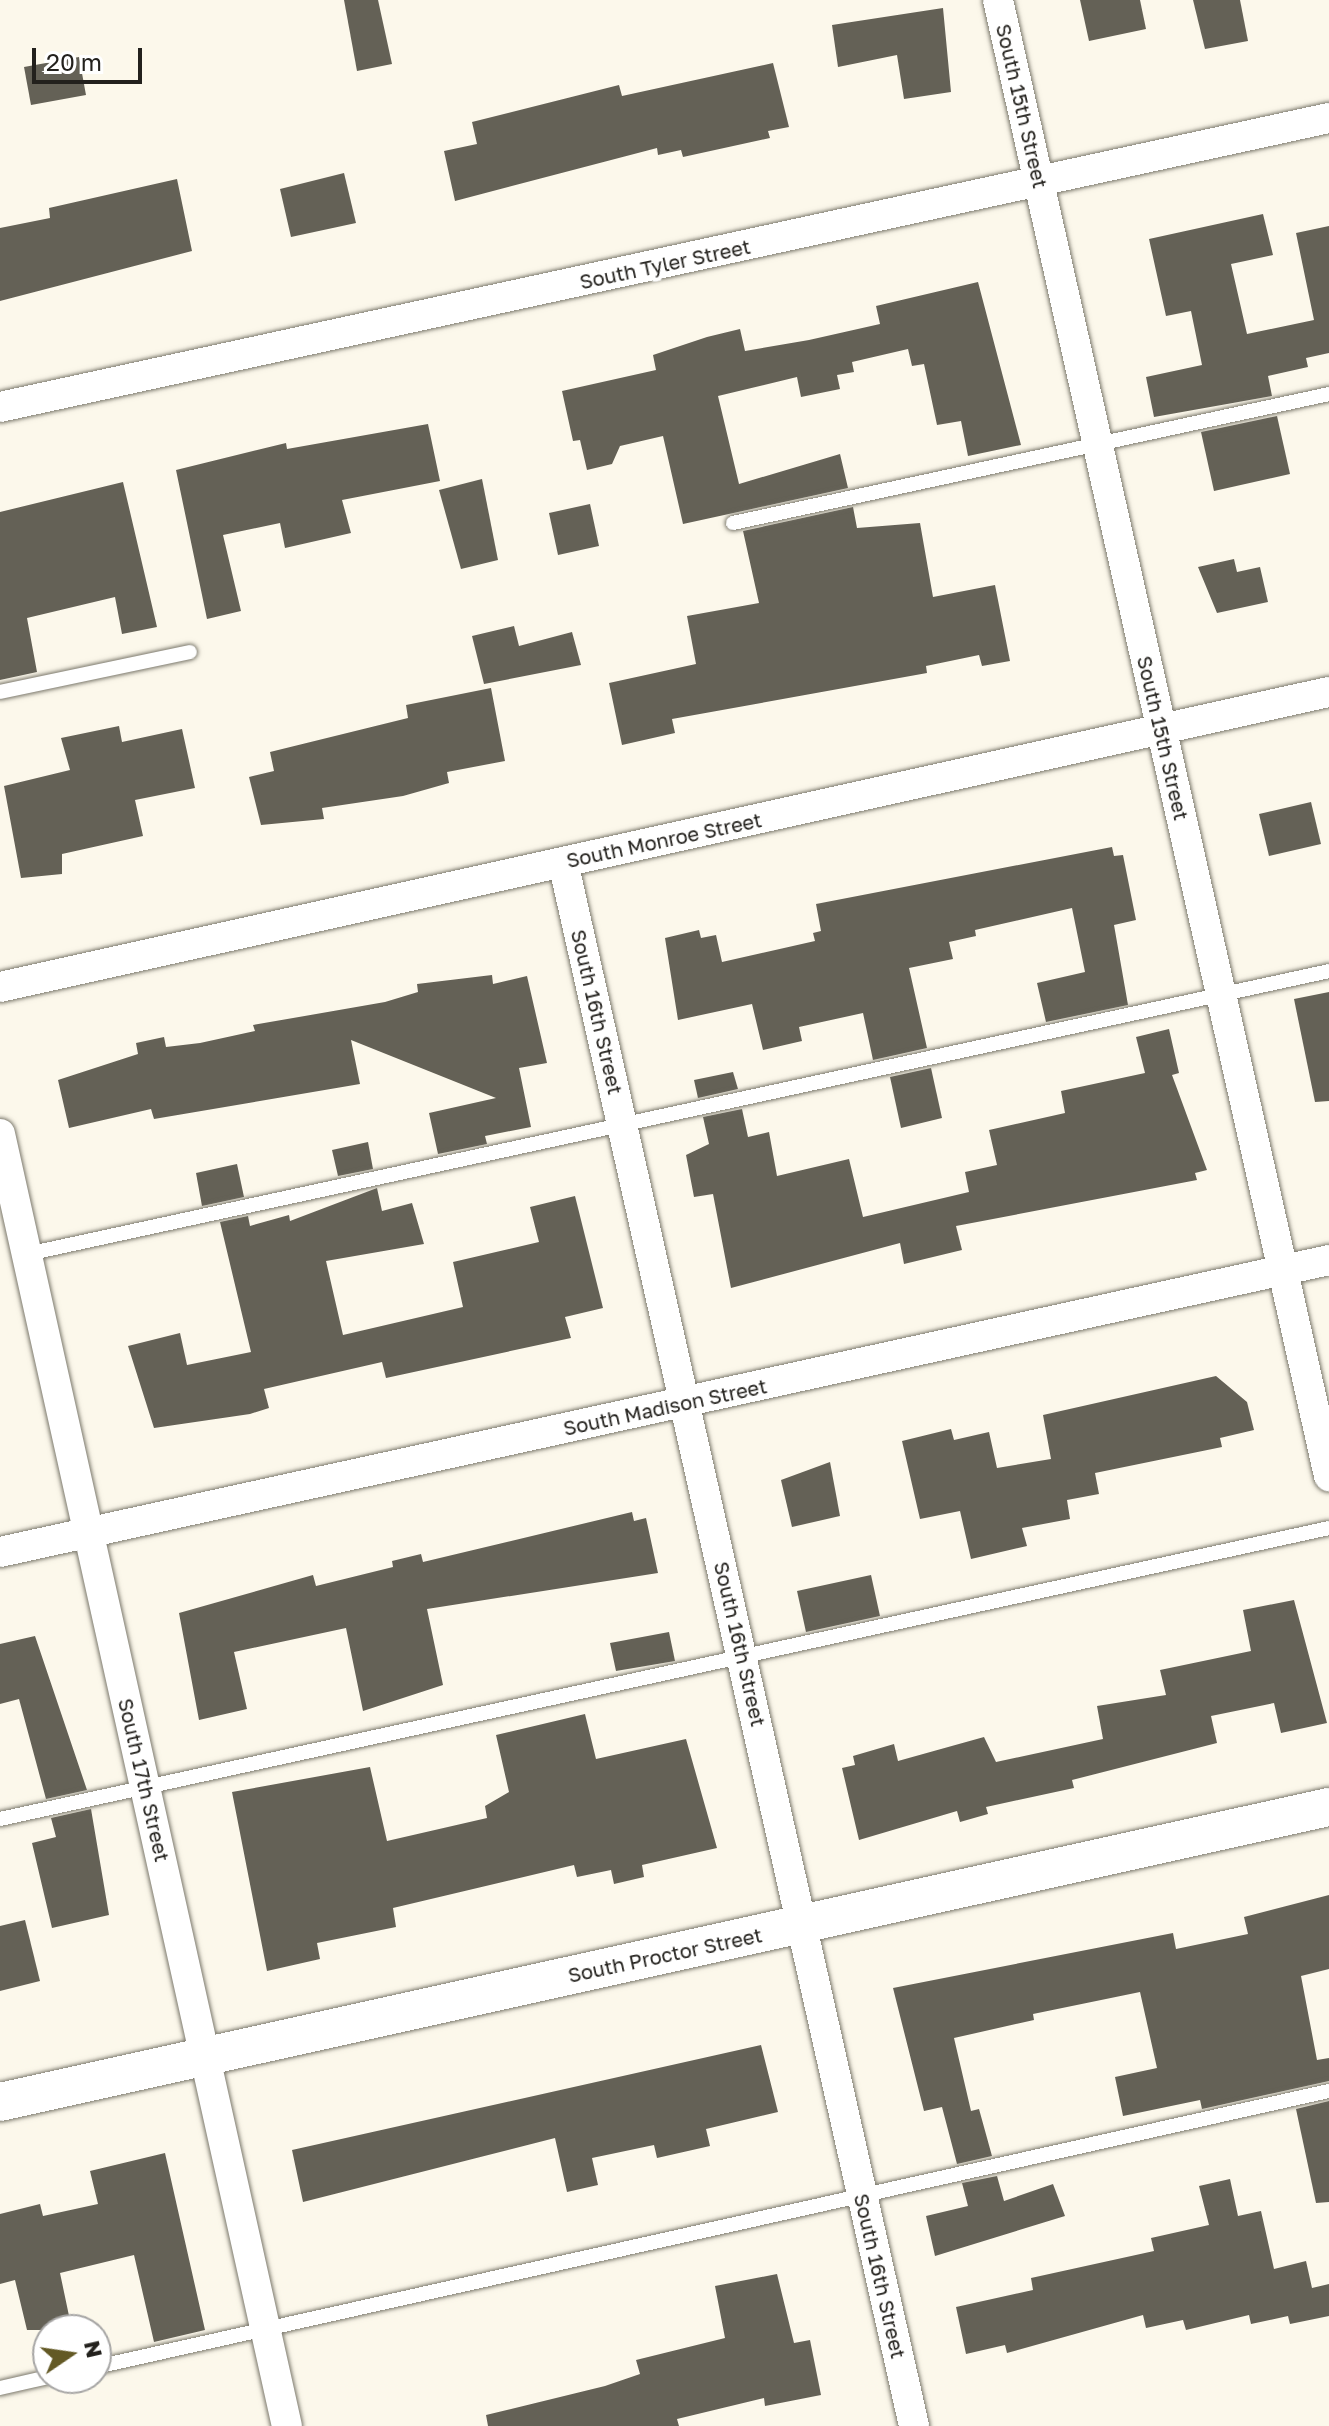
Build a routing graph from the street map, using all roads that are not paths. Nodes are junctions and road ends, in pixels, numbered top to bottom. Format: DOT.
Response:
graph roads {
  1 [pos="998,0"];
  2 [pos="1329,118"];
  3 [pos="1040,183"];
  4 [pos="1329,394"];
  5 [pos="0,407"];
  6 [pos="1098,445"];
  7 [pos="733,523"];
  8 [pos="190,652"];
  9 [pos="0,692"];
  10 [pos="1329,692"];
  11 [pos="1161,730"];
  12 [pos="563,862"];
  13 [pos="1329,971"];
  14 [pos="0,987"];
  15 [pos="1221,996"];
  16 [pos="624,1128"];
  17 [pos="0,1134"];
  18 [pos="27,1254"];
  19 [pos="1329,1260"];
  20 [pos="1283,1270"];
  21 [pos="687,1402"];
  22 [pos="1329,1476"];
  23 [pos="1329,1528"];
  24 [pos="89,1534"];
  25 [pos="0,1552"];
  26 [pos="742,1656"];
  27 [pos="145,1783"];
  28 [pos="1329,1807"];
  29 [pos="0,1819"];
  30 [pos="804,1925"];
  31 [pos="208,2056"];
  32 [pos="1329,2091"];
  33 [pos="0,2102"];
  34 [pos="862,2195"];
  35 [pos="266,2329"];
  36 [pos="112,2363"];
  37 [pos="32,2381"];
  38 [pos="0,2388"];
  39 [pos="287,2426"];
  40 [pos="914,2426"];
  1 -- 3 [label="street, South 15th Street"];
  2 -- 3 [label="street, South Tyler Street"];
  3 -- 5 [label="street, South Tyler Street"];
  3 -- 6 [label="street, South 15th Street"];
  4 -- 6 [label="lane"];
  6 -- 7 [label="lane"];
  6 -- 11 [label="street, South 15th Street"];
  8 -- 9 [label="lane"];
  10 -- 11 [label="street, South Monroe Street"];
  11 -- 12 [label="street, South Monroe Street"];
  11 -- 15 [label="street, South 15th Street"];
  12 -- 14 [label="street, South Monroe Street"];
  12 -- 16 [label="street, South 16th Street"];
  13 -- 15 [label="lane"];
  15 -- 16 [label="lane"];
  15 -- 20 [label="street, South 15th Street"];
  16 -- 18 [label="lane"];
  16 -- 21 [label="street, South 16th Street"];
  17 -- 18 [label="street, South 17th Street"];
  18 -- 24 [label="street, South 17th Street"];
  19 -- 20 [label="street, South Madison Street"];
  20 -- 21 [label="street, South Madison Street"];
  20 -- 22 [label="street, South 15th Street"];
  21 -- 24 [label="street, South Madison Street"];
  21 -- 26 [label="street, South 16th Street"];
  23 -- 26 [label="lane"];
  24 -- 25 [label="street, South Madison Street"];
  24 -- 27 [label="street, South 17th Street"];
  26 -- 27 [label="lane"];
  26 -- 30 [label="street, South 16th Street"];
  27 -- 29 [label="lane"];
  27 -- 31 [label="street, South 17th Street"];
  28 -- 30 [label="street, South Proctor Street"];
  30 -- 31 [label="street, South Proctor Street"];
  30 -- 34 [label="street, South 16th Street"];
  31 -- 33 [label="street, South Proctor Street"];
  31 -- 35 [label="street, South 17th Street"];
  32 -- 34 [label="lane"];
  34 -- 35 [label="lane"];
  34 -- 40 [label="street, South 16th Street"];
  35 -- 36 [label="lane"];
  35 -- 39 [label="street, South 17th Street"];
  37 -- 38 [label="lane"];
}
